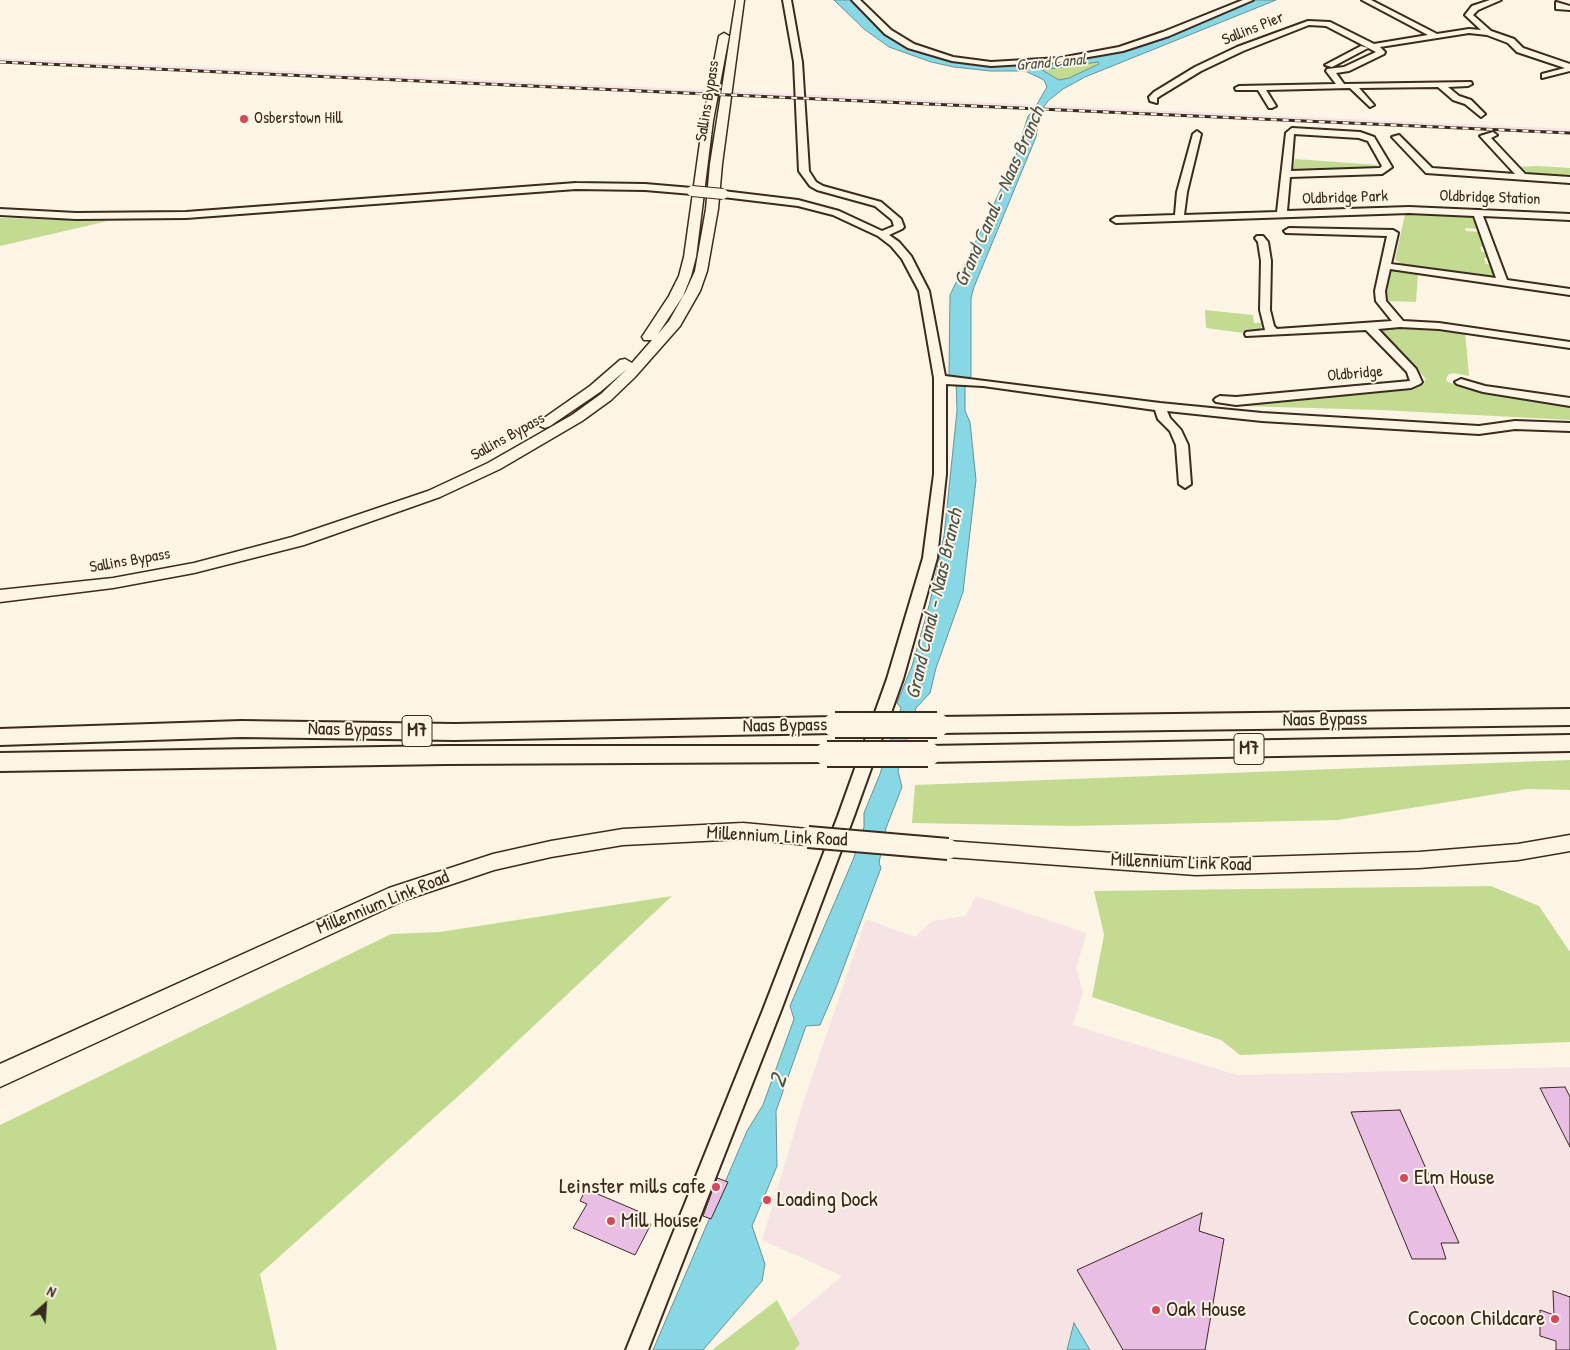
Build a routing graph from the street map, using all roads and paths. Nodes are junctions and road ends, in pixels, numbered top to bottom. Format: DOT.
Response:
graph roads {
  1 [pos="730,0"];
  2 [pos="740,0"];
  3 [pos="787,0"];
  4 [pos="856,0"];
  5 [pos="1249,0"];
  6 [pos="1366,0"];
  7 [pos="1497,0"];
  8 [pos="1559,4"];
  9 [pos="1570,8"];
  10 [pos="728,10"];
  11 [pos="725,28"];
  12 [pos="1488,33"];
  13 [pos="1434,35"];
  14 [pos="1373,46"];
  15 [pos="1364,48"];
  16 [pos="1511,52"];
  17 [pos="1341,59"];
  18 [pos="1358,63"];
  19 [pos="1329,65"];
  20 [pos="1570,68"];
  21 [pos="1558,74"];
  22 [pos="1545,76"];
  23 [pos="1440,84"];
  24 [pos="1468,84"];
  25 [pos="1342,86"];
  26 [pos="1352,86"];
  27 [pos="1239,88"];
  28 [pos="1261,88"];
  29 [pos="1163,102"];
  30 [pos="1370,105"];
  31 [pos="1272,106"];
  32 [pos="1481,114"];
  33 [pos="1197,134"];
  34 [pos="1493,135"];
  35 [pos="1396,137"];
  36 [pos="1286,174"];
  37 [pos="1522,176"];
  38 [pos="1570,180"];
  39 [pos="1409,210"];
  40 [pos="0,212"];
  41 [pos="1477,212"];
  42 [pos="1283,216"];
  43 [pos="1570,217"];
  44 [pos="1179,218"];
  45 [pos="1116,220"];
  46 [pos="1469,230"];
  47 [pos="1289,232"];
  48 [pos="1485,232"];
  49 [pos="882,234"];
  50 [pos="1260,238"];
  51 [pos="1387,266"];
  52 [pos="1502,281"];
  53 [pos="1570,292"];
  54 [pos="1400,324"];
  55 [pos="1368,325"];
  56 [pos="1274,332"];
  57 [pos="1250,334"];
  58 [pos="1570,346"];
  59 [pos="944,380"];
  60 [pos="1461,382"];
  61 [pos="1220,400"];
  62 [pos="1570,402"];
  63 [pos="1160,407"];
  64 [pos="1570,427"];
  65 [pos="1185,484"];
  66 [pos="0,585"];
  67 [pos="0,596"];
  68 [pos="1570,716"];
  69 [pos="0,724"];
  70 [pos="455,732"];
  71 [pos="0,737"];
  72 [pos="1570,743"];
  73 [pos="446,755"];
  74 [pos="0,762"];
  75 [pos="0,775"];
  76 [pos="808,837"];
  77 [pos="1570,844"];
  78 [pos="0,1076"];
  79 [pos="637,1350"];
  1 -- 10 [label="main road"];
  2 -- 67 [label="main road, Sallins Bypass"];
  3 -- 49 [label="street"];
  4 -- 5 [label="street"];
  6 -- 13 [label="street"];
  7 -- 12 [label="street"];
  8 -- 9 [label="street"];
  11 -- 66 [label="main road, Sallins Bypass"];
  12 -- 13 [label="street"];
  12 -- 20 [label="street"];
  13 -- 14 [label="street"];
  14 -- 18 [label="street"];
  14 -- 29 [label="street, Sallins Pier"];
  15 -- 17 [label="street"];
  16 -- 21 [label="street"];
  17 -- 18 [label="street"];
  17 -- 19 [label="street"];
  18 -- 25 [label="street"];
  20 -- 21 [label="street"];
  21 -- 22 [label="street"];
  23 -- 24 [label="street"];
  23 -- 26 [label="street"];
  23 -- 32 [label="street"];
  25 -- 26 [label="street"];
  25 -- 28 [label="street"];
  26 -- 30 [label="street"];
  27 -- 28 [label="street"];
  28 -- 31 [label="street"];
  33 -- 44 [label="street"];
  34 -- 37 [label="street, Oldbridge Station"];
  35 -- 37 [label="street, Oldbridge Station"];
  36 -- 36 [label="street, Oldbridge Park"];
  36 -- 42 [label="street, Oldbridge Park"];
  37 -- 38 [label="street, Oldbridge Station"];
  39 -- 41 [label="street, Oldbridge Station"];
  39 -- 42 [label="street, Oldbridge Park"];
  40 -- 49 [label="street, bridge"];
  41 -- 43 [label="street, Oldbridge Station"];
  41 -- 48 [label="street"];
  42 -- 44 [label="street, Oldbridge Park"];
  44 -- 45 [label="street, Oldbridge Park"];
  46 -- 48 [label="street"];
  47 -- 51 [label="street"];
  48 -- 52 [label="street"];
  49 -- 59 [label="street"];
  50 -- 56 [label="street"];
  51 -- 52 [label="street"];
  51 -- 54 [label="street"];
  52 -- 53 [label="street"];
  54 -- 55 [label="street"];
  54 -- 58 [label="street"];
  55 -- 56 [label="street"];
  55 -- 61 [label="street, Oldbridge"];
  56 -- 57 [label="street"];
  59 -- 63 [label="street"];
  59 -- 79 [label="street"];
  60 -- 62 [label="street"];
  63 -- 64 [label="street"];
  63 -- 65 [label="street"];
  68 -- 70 [label="highway, Naas Bypass / M7, bridge"];
  69 -- 70 [label="highway, M7"];
  70 -- 71 [label="highway, Naas Bypass / M7"];
  72 -- 73 [label="highway, Naas Bypass / M7, bridge"];
  73 -- 74 [label="highway, Naas Bypass / M7"];
  73 -- 75 [label="highway, M7"];
  76 -- 77 [label="main road, Millennium Link Road, bridge"];
  76 -- 78 [label="main road, Millennium Link Road"];
}
